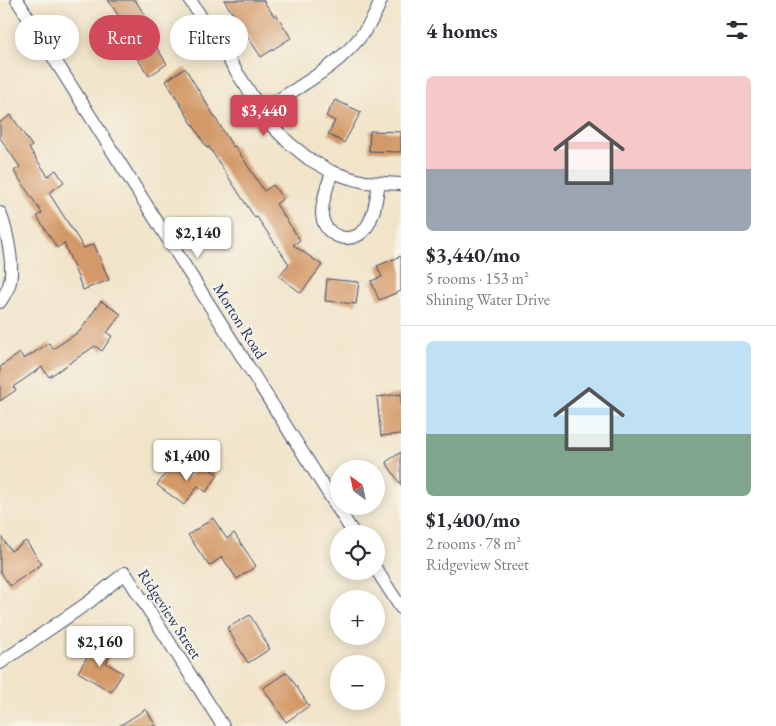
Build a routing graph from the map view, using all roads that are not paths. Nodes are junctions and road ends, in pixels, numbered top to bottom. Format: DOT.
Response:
graph roads {
  1 [pos="17,0"];
  2 [pos="190,0"];
  3 [pos="381,0"];
  4 [pos="262,110"];
  5 [pos="332,172"];
  6 [pos="379,183"];
  7 [pos="401,184"];
  8 [pos="0,213"];
  9 [pos="0,302"];
  10 [pos="348,525"];
  11 [pos="383,580"];
  12 [pos="401,608"];
  13 [pos="0,663"];
  14 [pos="223,726"];
  1 -- 10 [label="street, Morton Road"];
  2 -- 4 [label="street"];
  3 -- 4 [label="street"];
  4 -- 5 [label="street"];
  5 -- 6 [label="street"];
  5 -- 6 [label="street"];
  6 -- 7 [label="street"];
  8 -- 9 [label="street"];
  11 -- 12 [label="street"];
  13 -- 14 [label="street, Ridgeview Street"];
}
